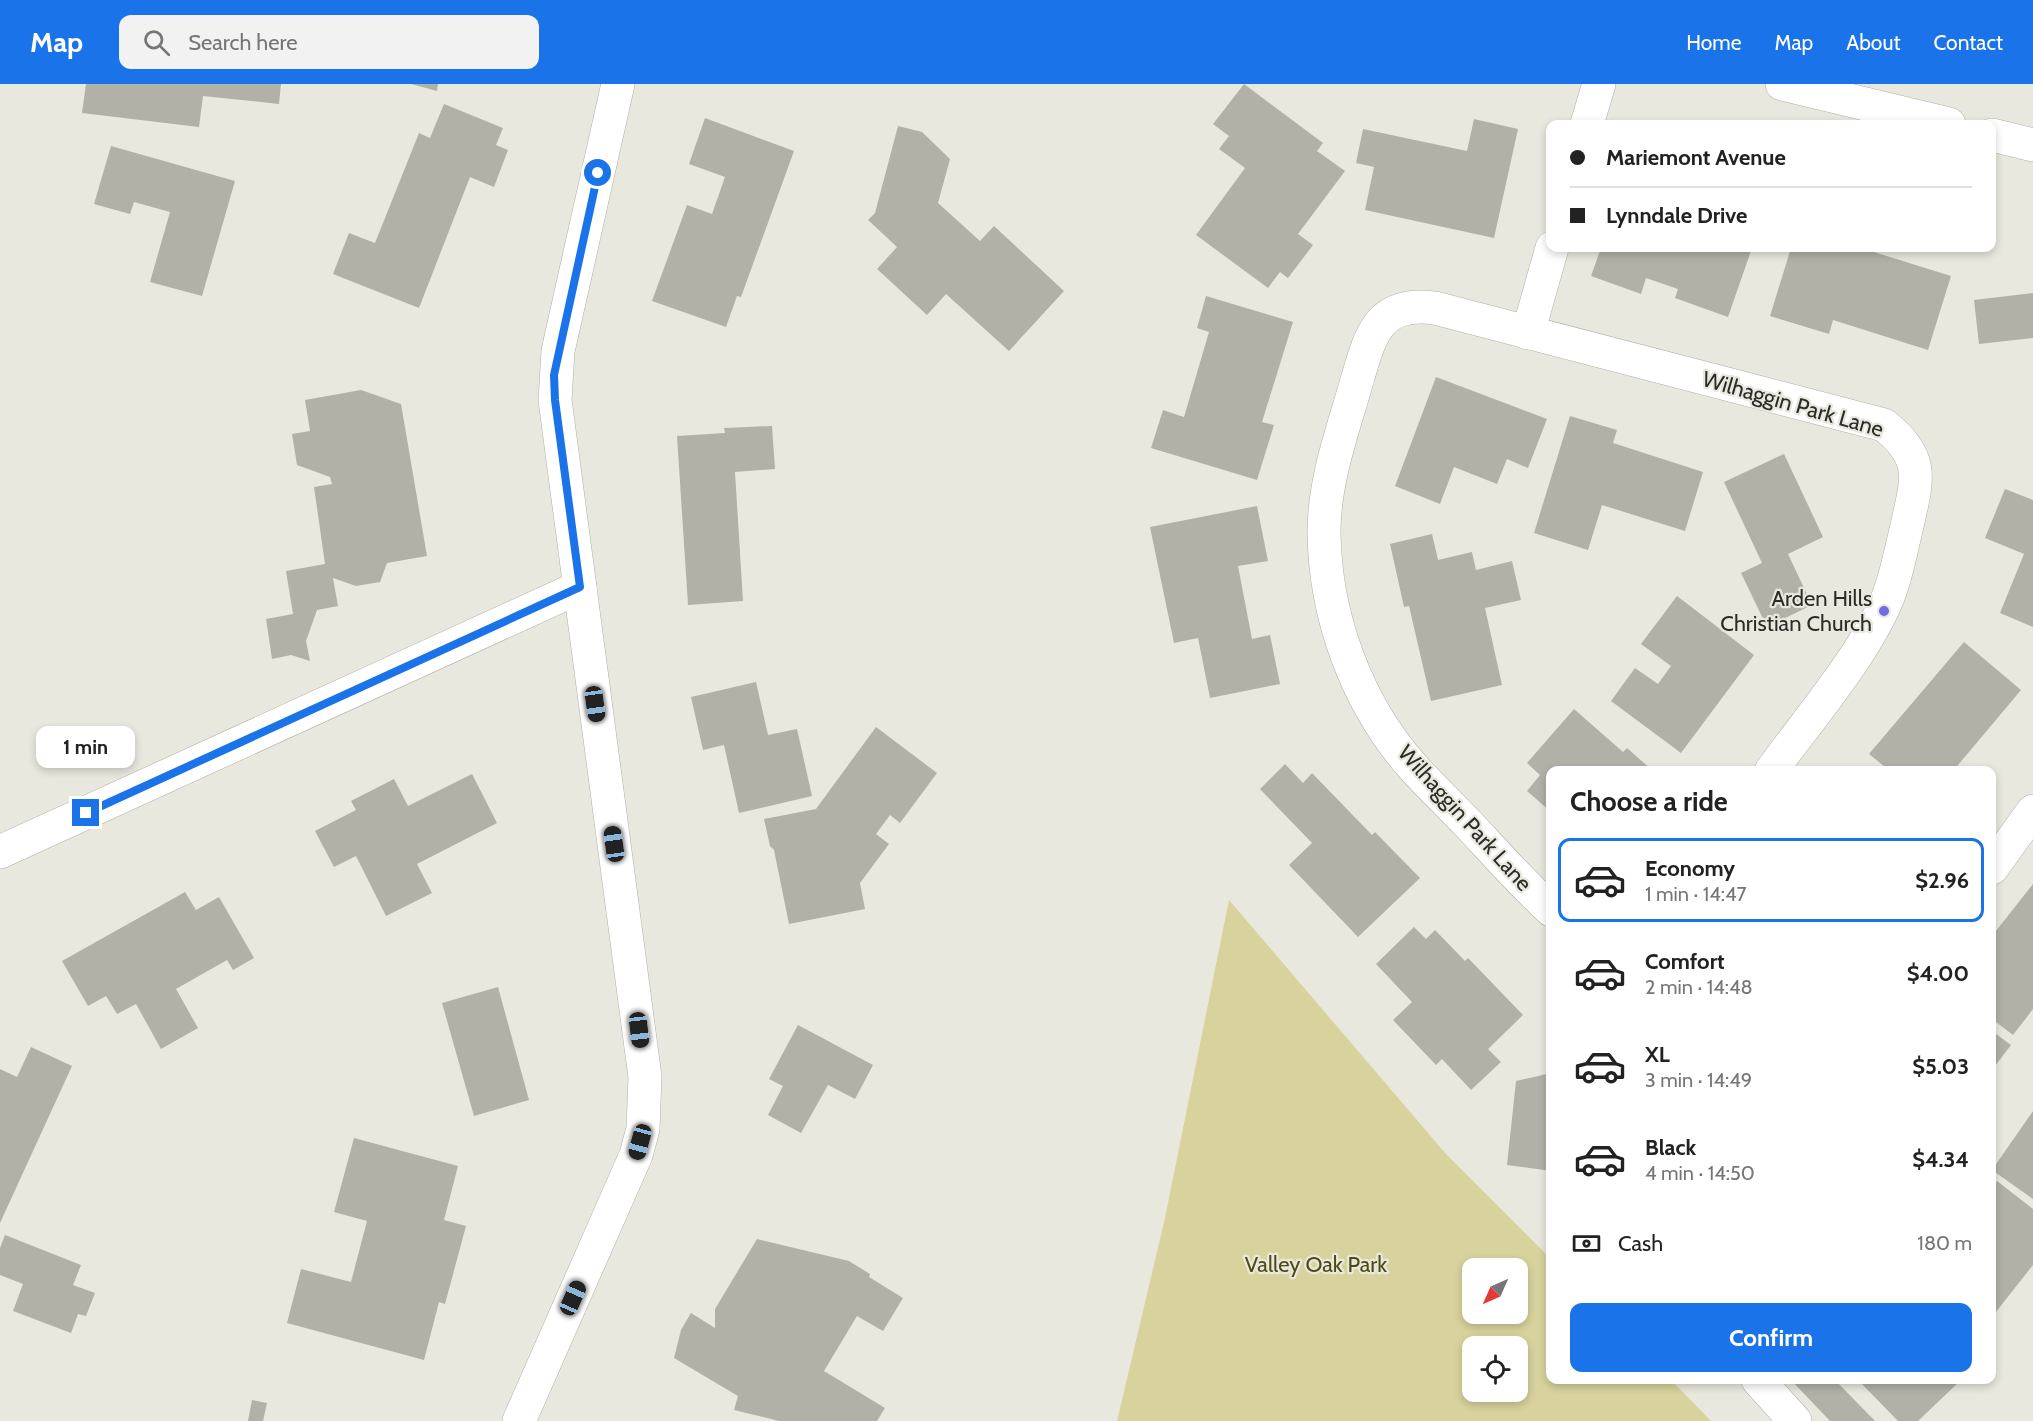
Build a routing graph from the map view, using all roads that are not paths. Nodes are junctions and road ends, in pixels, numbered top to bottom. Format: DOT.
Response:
graph roads {
  1 [pos="618,84"];
  2 [pos="1599,84"];
  3 [pos="1782,84"];
  4 [pos="1588,120"];
  5 [pos="1932,120"];
  6 [pos="1996,136"];
  7 [pos="2033,145"];
  8 [pos="1551,252"];
  9 [pos="1528,333"];
  10 [pos="580,587"];
  11 [pos="1775,766"];
  12 [pos="2033,812"];
  13 [pos="0,852"];
  14 [pos="1996,863"];
  15 [pos="1546,905"];
  16 [pos="1762,1384"];
  17 [pos="519,1421"];
  18 [pos="1795,1421"];
  1 -- 10 [label="street"];
  2 -- 4 [label="street"];
  3 -- 5 [label="street"];
  6 -- 7 [label="street"];
  8 -- 9 [label="street"];
  9 -- 11 [label="street, Wilhaggin Park Lane"];
  9 -- 15 [label="street, Wilhaggin Park Lane"];
  10 -- 13 [label="street"];
  10 -- 17 [label="street"];
  12 -- 14 [label="street"];
  16 -- 18 [label="street"];
}
